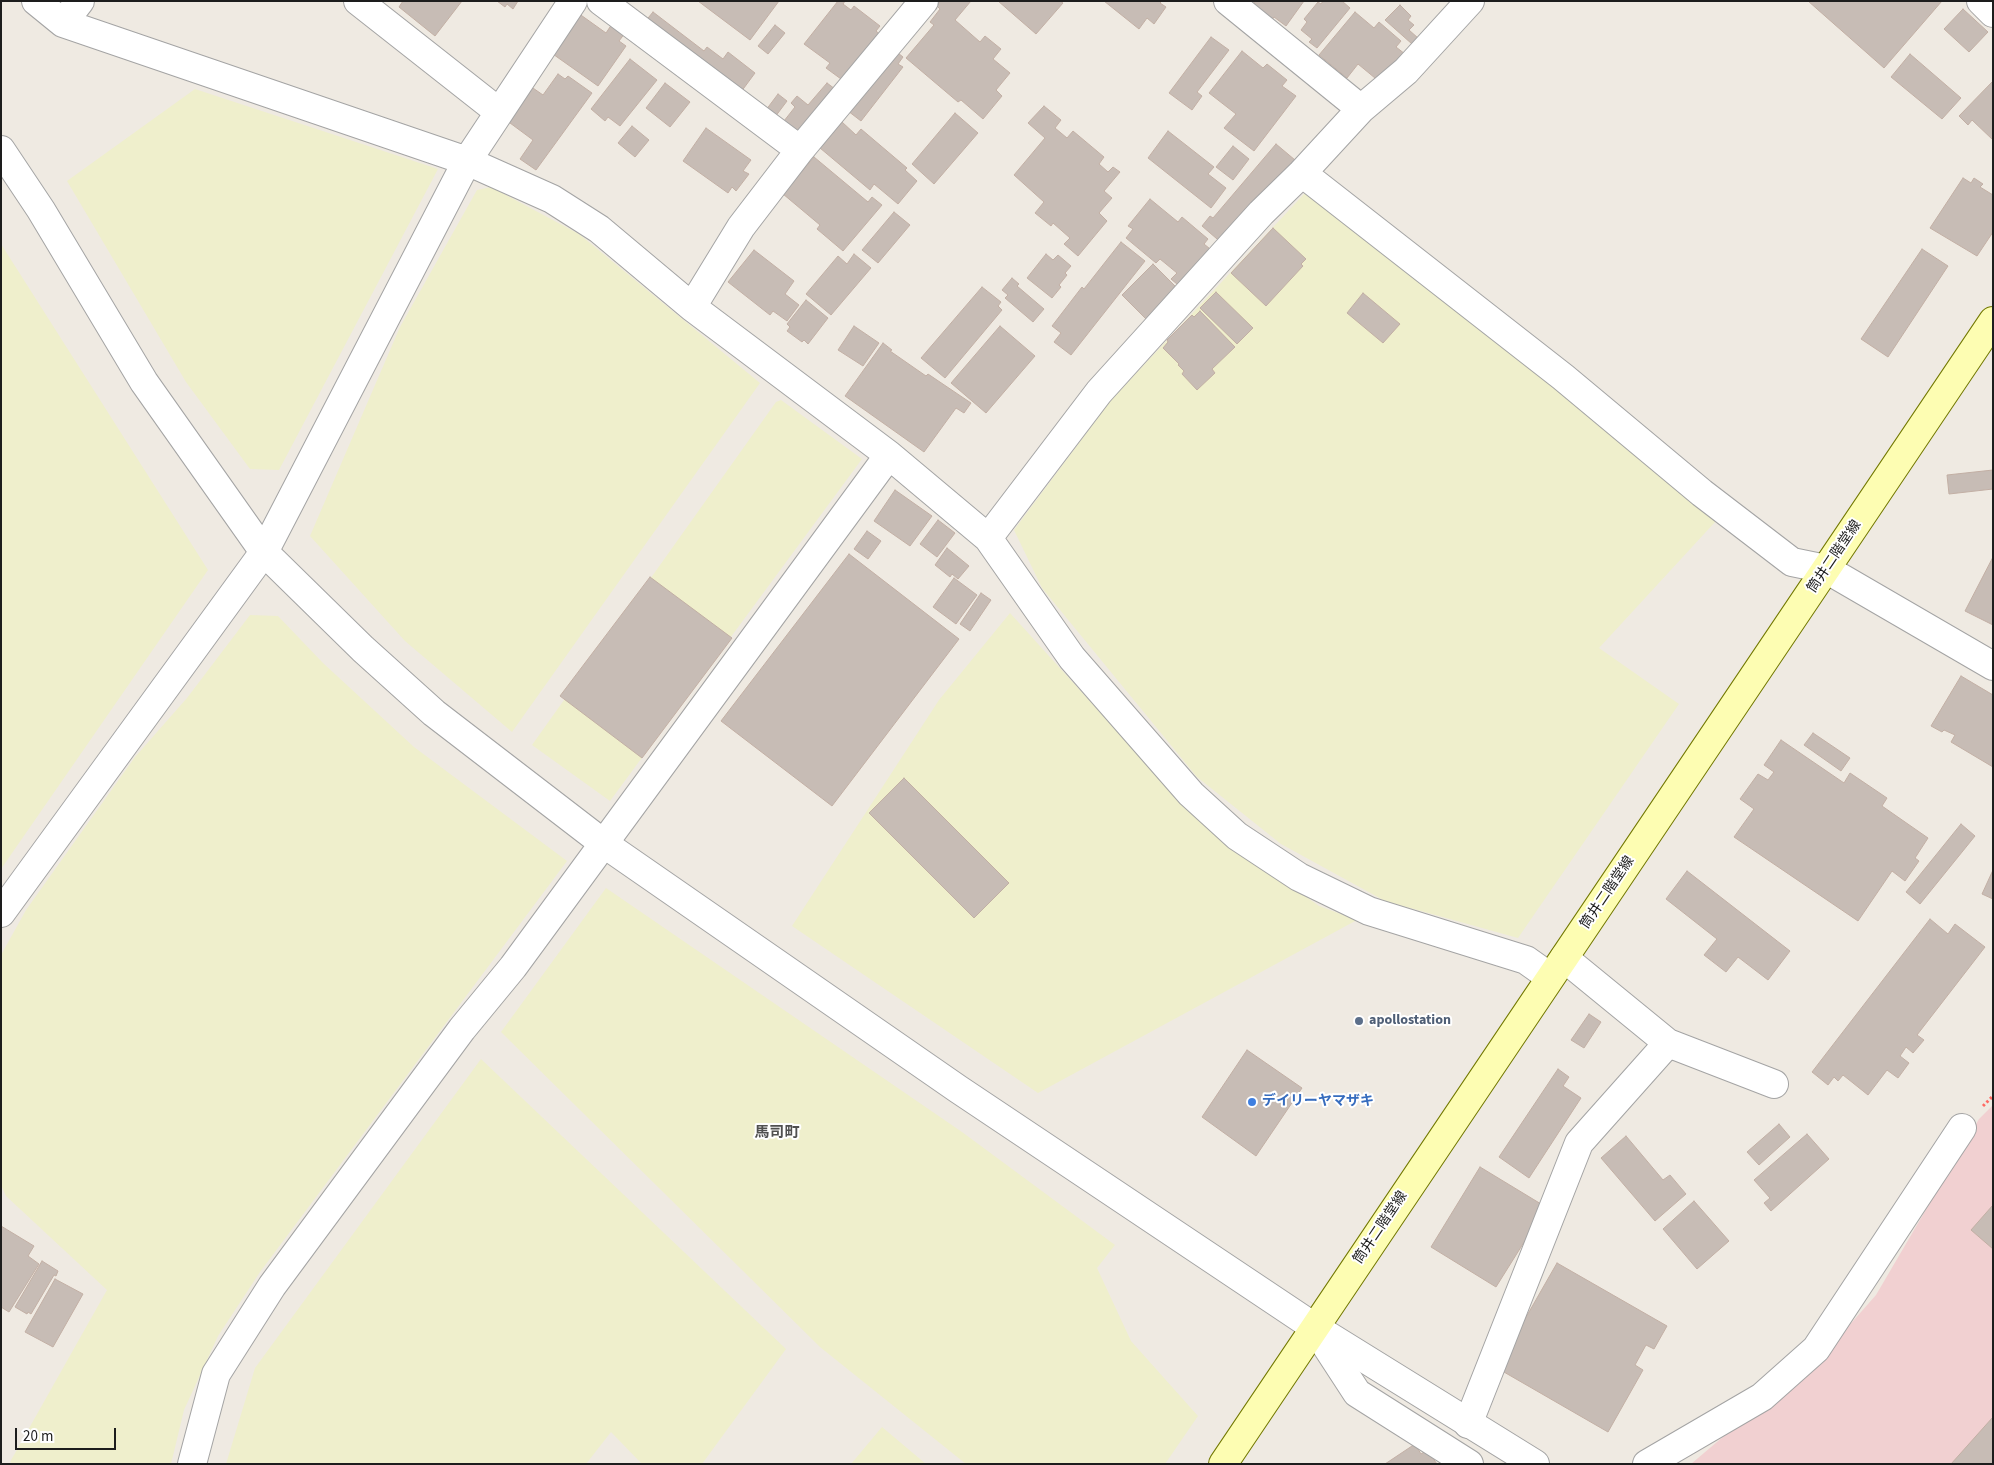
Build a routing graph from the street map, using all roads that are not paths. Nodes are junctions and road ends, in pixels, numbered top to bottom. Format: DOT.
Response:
graph roads {
  1 [pos="36,1"];
  2 [pos="80,1"];
  3 [pos="358,1"];
  4 [pos="573,1"];
  5 [pos="601,1"];
  6 [pos="924,1"];
  7 [pos="1228,1"];
  8 [pos="1470,1"];
  9 [pos="1981,1"];
  10 [pos="1993,13"];
  11 [pos="63,23"];
  12 [pos="1361,110"];
  13 [pos="499,112"];
  14 [pos="1,150"];
  15 [pos="800,150"];
  16 [pos="467,160"];
  17 [pos="1302,173"];
  18 [pos="692,307"];
  19 [pos="1993,321"];
  20 [pos="889,455"];
  21 [pos="988,538"];
  22 [pos="264,552"];
  23 [pos="1826,569"];
  24 [pos="1993,666"];
  25 [pos="604,843"];
  26 [pos="1,913"];
  27 [pos="1557,968"];
  28 [pos="1668,1043"];
  29 [pos="1774,1084"];
  30 [pos="1962,1128"];
  31 [pos="1314,1327"];
  32 [pos="1468,1424"];
  33 [pos="192,1464"];
  34 [pos="1223,1464"];
  35 [pos="1469,1464"];
  36 [pos="1535,1464"];
  37 [pos="1647,1464"];
  1 -- 11 [label="street"];
  2 -- 11 [label="street"];
  3 -- 13 [label="street"];
  4 -- 13 [label="street"];
  5 -- 15 [label="street"];
  6 -- 15 [label="street"];
  7 -- 12 [label="street"];
  8 -- 12 [label="street"];
  9 -- 10 [label="street"];
  11 -- 16 [label="street"];
  12 -- 17 [label="street"];
  13 -- 16 [label="street"];
  14 -- 22 [label="street"];
  15 -- 18 [label="street"];
  16 -- 18 [label="street"];
  16 -- 22 [label="street"];
  17 -- 21 [label="street"];
  17 -- 23 [label="street"];
  18 -- 20 [label="street"];
  19 -- 23 [label="main road, 筒井二階堂線"];
  20 -- 21 [label="street"];
  20 -- 25 [label="street"];
  21 -- 27 [label="street"];
  22 -- 25 [label="street"];
  22 -- 26 [label="street"];
  23 -- 24 [label="street"];
  23 -- 27 [label="main road, 筒井二階堂線"];
  25 -- 31 [label="street"];
  25 -- 33 [label="street"];
  27 -- 28 [label="street"];
  27 -- 31 [label="main road, 筒井二階堂線"];
  28 -- 29 [label="street"];
  28 -- 32 [label="street"];
  30 -- 37 [label="street"];
  31 -- 32 [label="street"];
  31 -- 34 [label="main road, 筒井二階堂線"];
  31 -- 35 [label="street"];
  32 -- 36 [label="street"];
}
